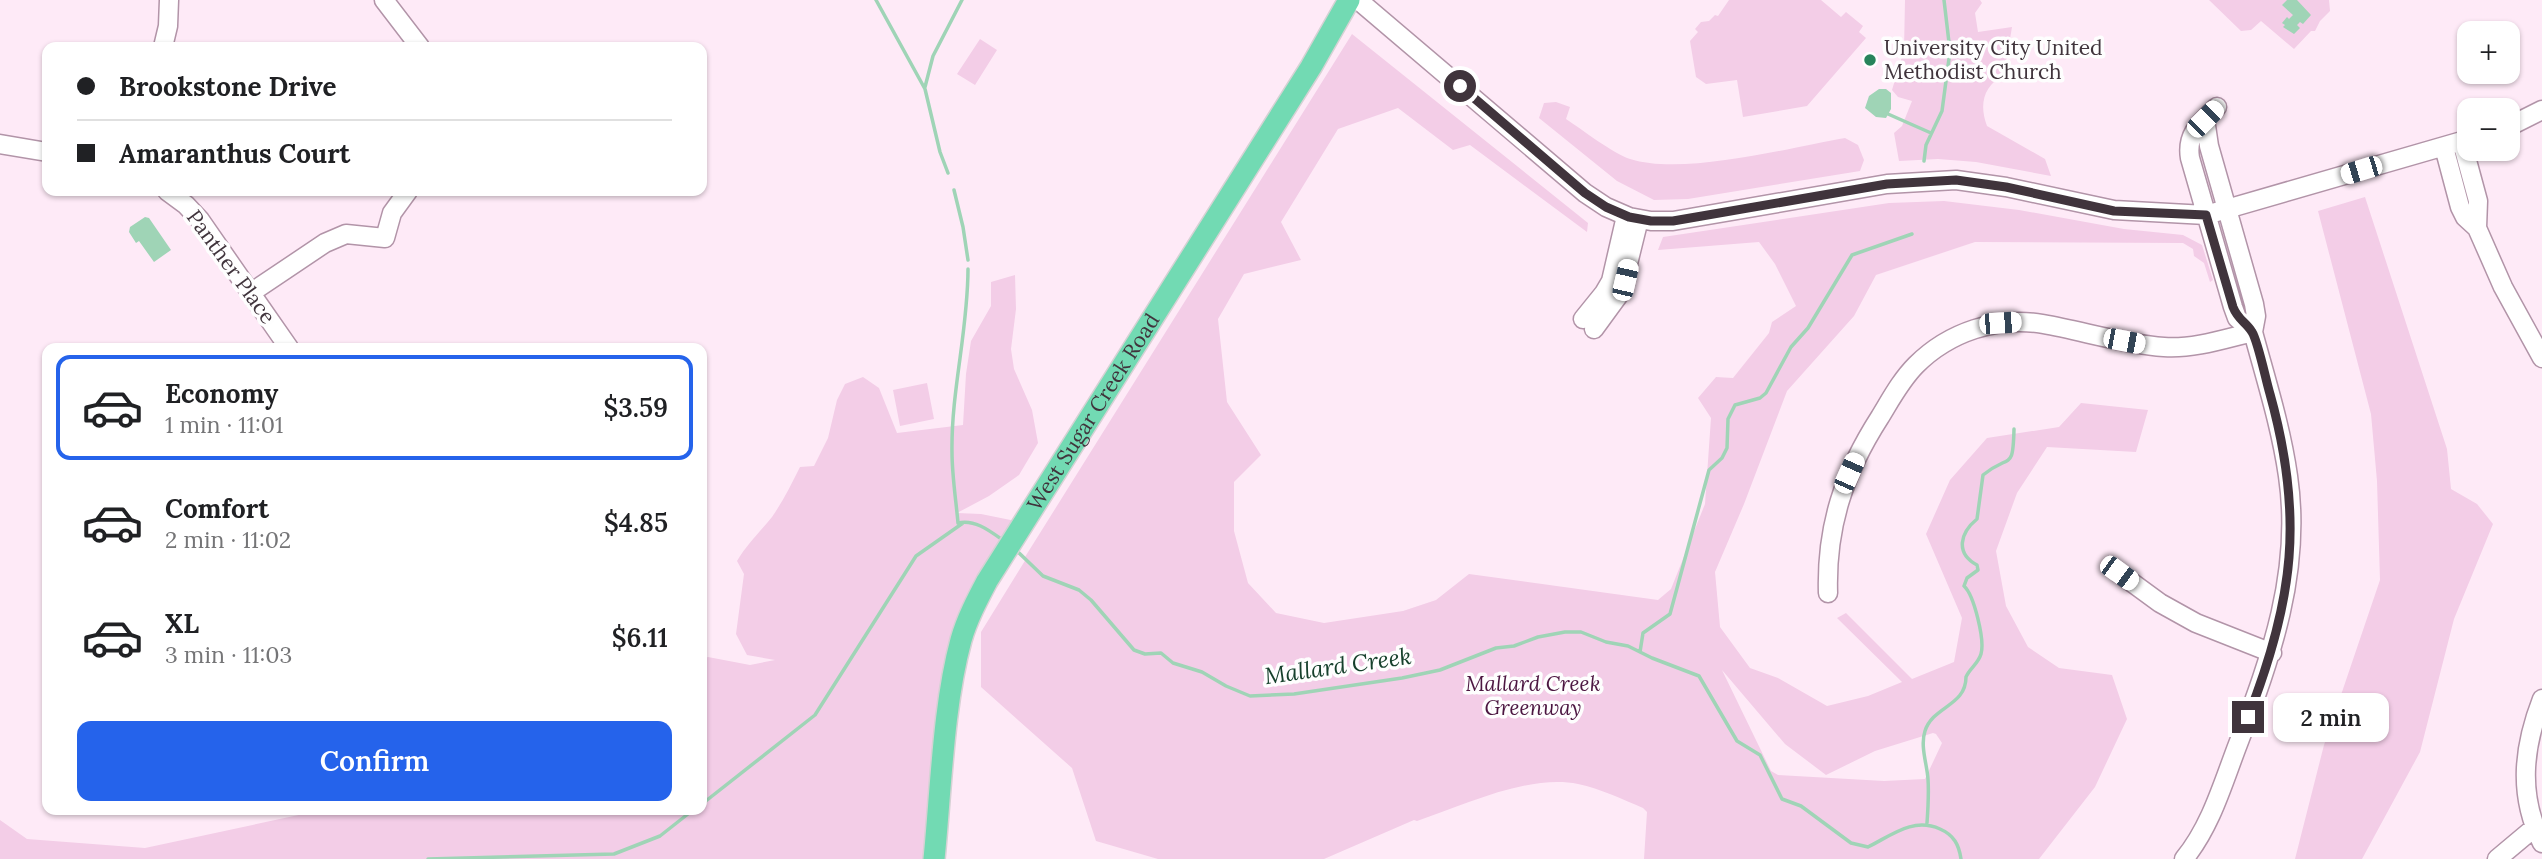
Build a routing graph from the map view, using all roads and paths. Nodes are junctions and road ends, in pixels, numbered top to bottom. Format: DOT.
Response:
graph roads {
  1 [pos="169,0"];
  2 [pos="384,0"];
  3 [pos="1349,0"];
  4 [pos="1358,0"];
  5 [pos="164,42"];
  6 [pos="416,42"];
  7 [pos="2542,110"];
  8 [pos="2520,121"];
  9 [pos="2457,143"];
  10 [pos="0,144"];
  11 [pos="2444,147"];
  12 [pos="42,151"];
  13 [pos="2470,161"];
  14 [pos="174,196"];
  15 [pos="404,196"];
  16 [pos="2227,211"];
  17 [pos="2206,215"];
  18 [pos="1633,217"];
  19 [pos="2477,228"];
  20 [pos="252,292"];
  21 [pos="1588,324"];
  22 [pos="2253,332"];
  23 [pos="286,343"];
  24 [pos="2542,358"];
  25 [pos="2119,573"];
  26 [pos="1828,593"];
  27 [pos="2272,653"];
  28 [pos="2542,699"];
  29 [pos="2534,757"];
  30 [pos="2538,835"];
  31 [pos="934,859"];
  32 [pos="2184,859"];
  33 [pos="2497,859"];
  1 -- 5 [label="street"];
  2 -- 6 [label="street"];
  3 -- 31 [label="main road, West Sugar Creek Road"];
  4 -- 18 [label="street"];
  7 -- 8 [label="street"];
  9 -- 11 [label="street"];
  10 -- 12 [label="street"];
  11 -- 16 [label="street"];
  11 -- 19 [label="street"];
  13 -- 19 [label="street"];
  14 -- 20 [label="street, Panther Place"];
  15 -- 20 [label="street"];
  16 -- 17 [label="street"];
  16 -- 17 [label="street"];
  16 -- 22 [label="street"];
  17 -- 18 [label="street"];
  17 -- 22 [label="street"];
  18 -- 21 [label="street"];
  19 -- 24 [label="street"];
  20 -- 23 [label="street, Panther Place"];
  22 -- 26 [label="street"];
  22 -- 27 [label="street"];
  25 -- 27 [label="street"];
  27 -- 32 [label="street"];
  28 -- 29 [label="street"];
  29 -- 30 [label="street"];
  30 -- 33 [label="street"];
}
